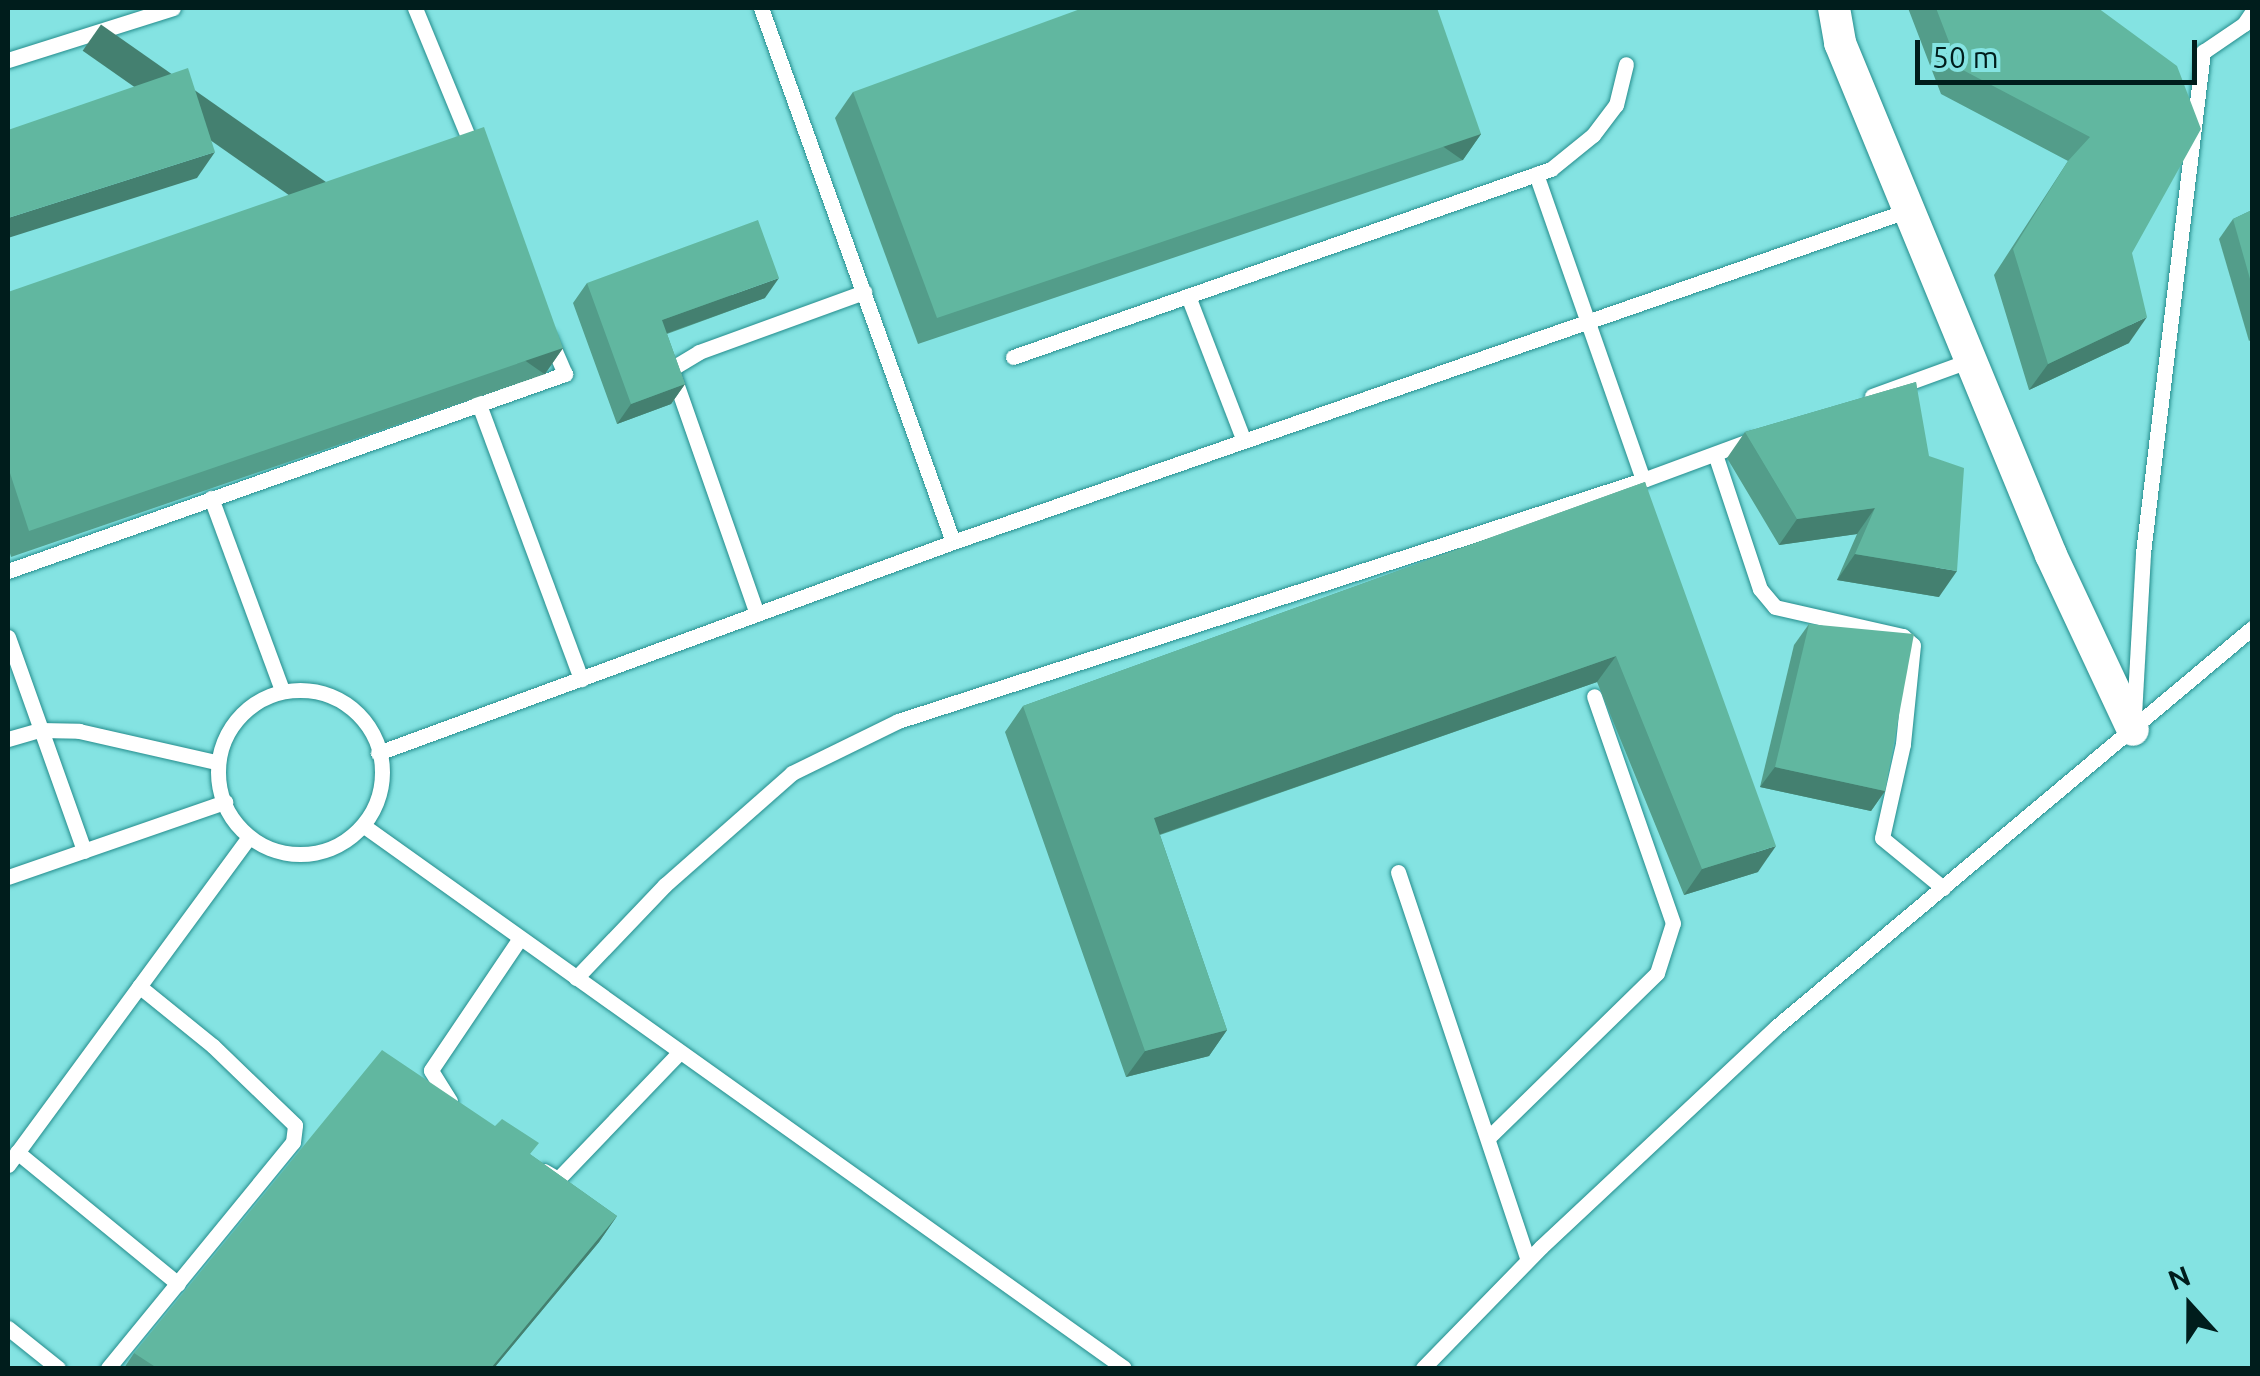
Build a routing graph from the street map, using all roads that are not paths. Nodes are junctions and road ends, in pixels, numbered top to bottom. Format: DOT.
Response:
graph roads {
  1 [pos="173,8"];
  2 [pos="415,8"];
  3 [pos="761,8"];
  4 [pos="1834,8"];
  5 [pos="2252,12"];
  6 [pos="8,60"];
  7 [pos="1626,64"];
  8 [pos="482,172"];
  9 [pos="1536,174"];
  10 [pos="1910,210"];
  11 [pos="864,292"];
  12 [pos="1188,296"];
  13 [pos="542,319"];
  14 [pos="1585,323"];
  15 [pos="1013,358"];
  16 [pos="1971,360"];
  17 [pos="1862,400"];
  18 [pos="478,402"];
  19 [pos="1770,434"];
  20 [pos="1244,441"];
  21 [pos="1715,454"];
  22 [pos="1643,480"];
  23 [pos="211,498"];
  24 [pos="954,542"];
  25 [pos="8,570"];
  26 [pos="757,614"];
  27 [pos="2252,628"];
  28 [pos="8,637"];
  29 [pos="581,678"];
  30 [pos="282,690"];
  31 [pos="1594,696"];
  32 [pos="40,730"];
  33 [pos="2133,730"];
  34 [pos="8,739"];
  35 [pos="378,753"];
  36 [pos="215,762"];
  37 [pos="225,802"];
  38 [pos="364,826"];
  39 [pos="247,840"];
  40 [pos="84,851"];
  41 [pos="1398,872"];
  42 [pos="8,877"];
  43 [pos="1943,888"];
  44 [pos="520,938"];
  45 [pos="576,978"];
  46 [pos="139,986"];
  47 [pos="680,1052"];
  48 [pos="464,1116"];
  49 [pos="1488,1138"];
  50 [pos="12,1159"];
  51 [pos="529,1162"];
  52 [pos="1528,1260"];
  53 [pos="178,1284"];
  54 [pos="8,1328"];
  55 [pos="58,1368"];
  56 [pos="108,1368"];
  57 [pos="1124,1368"];
  58 [pos="1423,1368"];
  1 -- 6 [label="lane"];
  2 -- 8 [label="lane"];
  3 -- 11 [label="lane"];
  4 -- 10 [label="street"];
  5 -- 33 [label="lane"];
  7 -- 9 [label="lane"];
  9 -- 12 [label="lane"];
  9 -- 14 [label="lane"];
  10 -- 14 [label="lane"];
  10 -- 16 [label="street"];
  11 -- 24 [label="lane"];
  11 -- 26 [label="lane"];
  12 -- 15 [label="lane"];
  12 -- 20 [label="lane"];
  13 -- 18 [label="lane"];
  14 -- 20 [label="lane"];
  14 -- 22 [label="lane"];
  16 -- 17 [label="lane"];
  16 -- 33 [label="street"];
  18 -- 23 [label="lane"];
  18 -- 29 [label="lane"];
  19 -- 21 [label="lane"];
  20 -- 24 [label="lane"];
  21 -- 22 [label="lane"];
  21 -- 43 [label="lane"];
  22 -- 45 [label="lane"];
  23 -- 25 [label="lane"];
  23 -- 30 [label="lane"];
  24 -- 26 [label="lane"];
  26 -- 29 [label="lane"];
  27 -- 33 [label="lane"];
  28 -- 32 [label="lane"];
  29 -- 35 [label="lane"];
  30 -- 35 [label="lane"];
  30 -- 36 [label="lane"];
  31 -- 49 [label="lane"];
  32 -- 34 [label="lane"];
  32 -- 36 [label="lane"];
  32 -- 40 [label="lane"];
  33 -- 43 [label="lane"];
  35 -- 38 [label="lane"];
  36 -- 37 [label="lane"];
  37 -- 39 [label="lane"];
  37 -- 40 [label="lane"];
  38 -- 39 [label="lane"];
  38 -- 44 [label="lane"];
  39 -- 46 [label="lane"];
  40 -- 42 [label="lane"];
  41 -- 49 [label="lane"];
  43 -- 52 [label="lane"];
  44 -- 45 [label="lane"];
  44 -- 48 [label="lane"];
  45 -- 47 [label="lane"];
  46 -- 50 [label="lane"];
  46 -- 53 [label="lane"];
  47 -- 51 [label="lane"];
  47 -- 57 [label="lane"];
  49 -- 52 [label="lane"];
  50 -- 53 [label="lane"];
  52 -- 58 [label="lane"];
  53 -- 56 [label="lane"];
  54 -- 55 [label="lane"];
}
